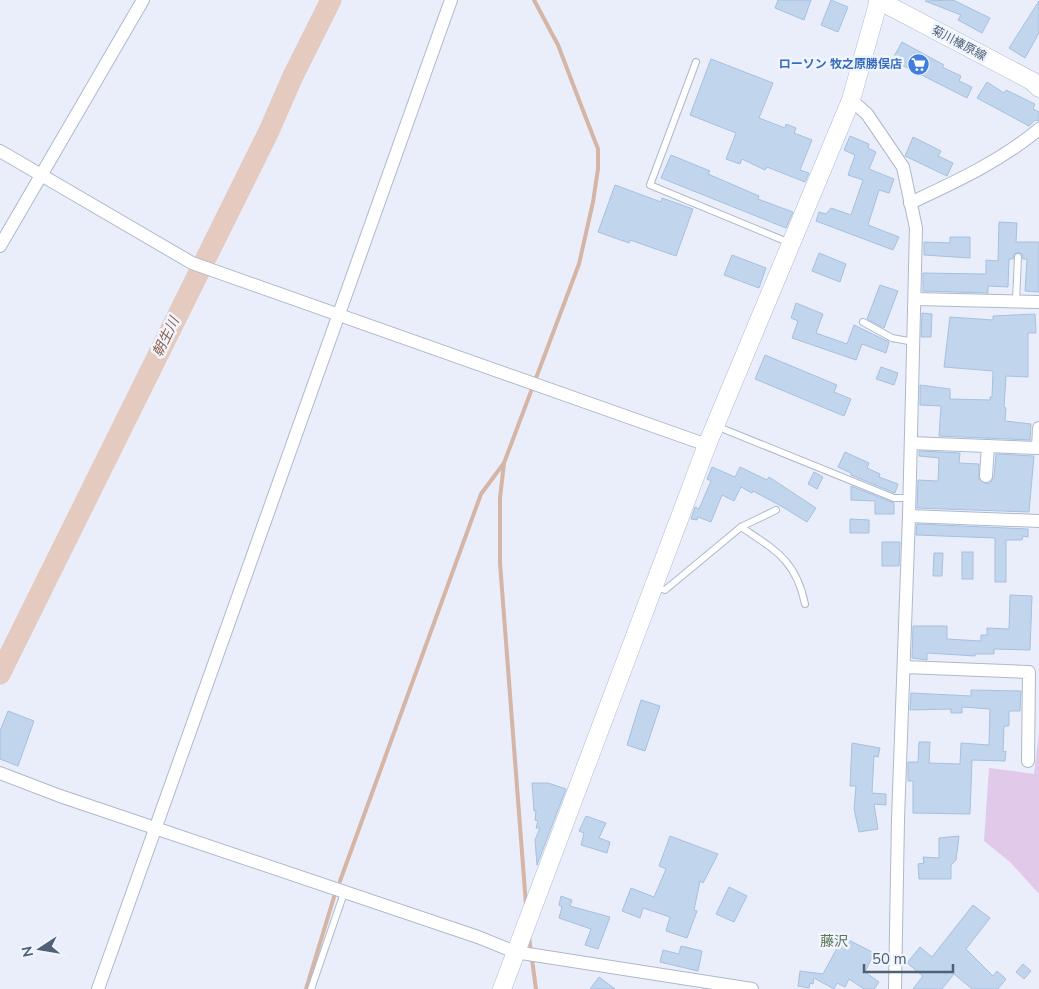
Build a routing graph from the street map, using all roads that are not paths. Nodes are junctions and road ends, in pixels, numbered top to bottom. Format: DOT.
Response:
graph roads {
  1 [pos="144,0"];
  2 [pos="451,0"];
  3 [pos="879,0"];
  4 [pos="696,62"];
  5 [pos="1039,88"];
  6 [pos="851,100"];
  7 [pos="1039,129"];
  8 [pos="0,151"];
  9 [pos="41,175"];
  10 [pos="910,202"];
  11 [pos="791,244"];
  12 [pos="0,246"];
  13 [pos="1018,257"];
  14 [pos="915,299"];
  15 [pos="1016,301"];
  16 [pos="1039,302"];
  17 [pos="340,316"];
  18 [pos="863,322"];
  19 [pos="914,342"];
  20 [pos="715,426"];
  21 [pos="1039,428"];
  22 [pos="911,443"];
  23 [pos="707,445"];
  24 [pos="988,446"];
  25 [pos="1039,448"];
  26 [pos="986,476"];
  27 [pos="910,498"];
  28 [pos="776,510"];
  29 [pos="909,516"];
  30 [pos="1039,521"];
  31 [pos="741,527"];
  32 [pos="654,586"];
  33 [pos="805,604"];
  34 [pos="905,666"];
  35 [pos="1028,761"];
  36 [pos="0,773"];
  37 [pos="156,827"];
  38 [pos="344,893"];
  39 [pos="519,953"];
  40 [pos="98,989"];
  41 [pos="311,989"];
  42 [pos="502,989"];
  43 [pos="752,989"];
  44 [pos="895,989"];
  1 -- 9 [label="street"];
  2 -- 17 [label="street"];
  3 -- 5 [label="street, 菊川榛原線"];
  3 -- 6 [label="street"];
  4 -- 11 [label="lane"];
  6 -- 10 [label="street"];
  6 -- 11 [label="street"];
  7 -- 10 [label="street"];
  8 -- 9 [label="street"];
  9 -- 12 [label="street"];
  9 -- 17 [label="street"];
  10 -- 14 [label="street"];
  11 -- 20 [label="street"];
  13 -- 15 [label="lane"];
  14 -- 15 [label="street"];
  14 -- 19 [label="street"];
  15 -- 16 [label="street"];
  17 -- 23 [label="street"];
  17 -- 37 [label="street"];
  18 -- 19 [label="lane"];
  19 -- 22 [label="street"];
  20 -- 23 [label="street"];
  20 -- 27 [label="lane"];
  21 -- 25 [label="street"];
  22 -- 24 [label="street"];
  22 -- 27 [label="street"];
  23 -- 32 [label="street"];
  24 -- 25 [label="street"];
  24 -- 26 [label="street"];
  27 -- 29 [label="street"];
  28 -- 31 [label="lane"];
  29 -- 30 [label="street"];
  29 -- 34 [label="street"];
  31 -- 32 [label="lane"];
  31 -- 33 [label="lane"];
  32 -- 39 [label="street"];
  34 -- 35 [label="street"];
  34 -- 44 [label="street"];
  36 -- 37 [label="street"];
  37 -- 38 [label="street"];
  37 -- 40 [label="street"];
  38 -- 39 [label="street"];
  38 -- 41 [label="lane"];
  39 -- 42 [label="street"];
  39 -- 43 [label="street"];
}
